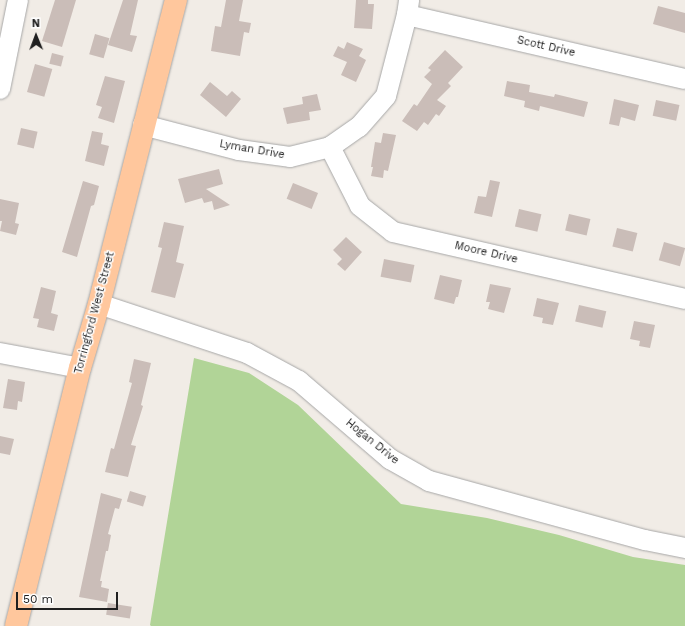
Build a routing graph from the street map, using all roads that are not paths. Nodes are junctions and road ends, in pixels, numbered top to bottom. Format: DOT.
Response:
graph roads {
  1 [pos="18,0"];
  2 [pos="176,0"];
  3 [pos="408,8"];
  4 [pos="685,79"];
  5 [pos="0,89"];
  6 [pos="143,125"];
  7 [pos="330,147"];
  8 [pos="685,299"];
  9 [pos="99,304"];
  10 [pos="0,353"];
  11 [pos="80,368"];
  12 [pos="685,548"];
  13 [pos="16,626"];
  1 -- 5 [label="street"];
  2 -- 6 [label="main road, Torringford West Street"];
  3 -- 4 [label="street, Scott Drive"];
  3 -- 7 [label="street, Lyman Drive"];
  6 -- 7 [label="street, Lyman Drive"];
  6 -- 9 [label="main road, Torringford West Street"];
  7 -- 8 [label="street, Moore Drive"];
  9 -- 11 [label="main road, Torringford West Street"];
  9 -- 12 [label="street, Hogan Drive"];
  10 -- 11 [label="street"];
  11 -- 13 [label="main road, Torringford West Street"];
}
